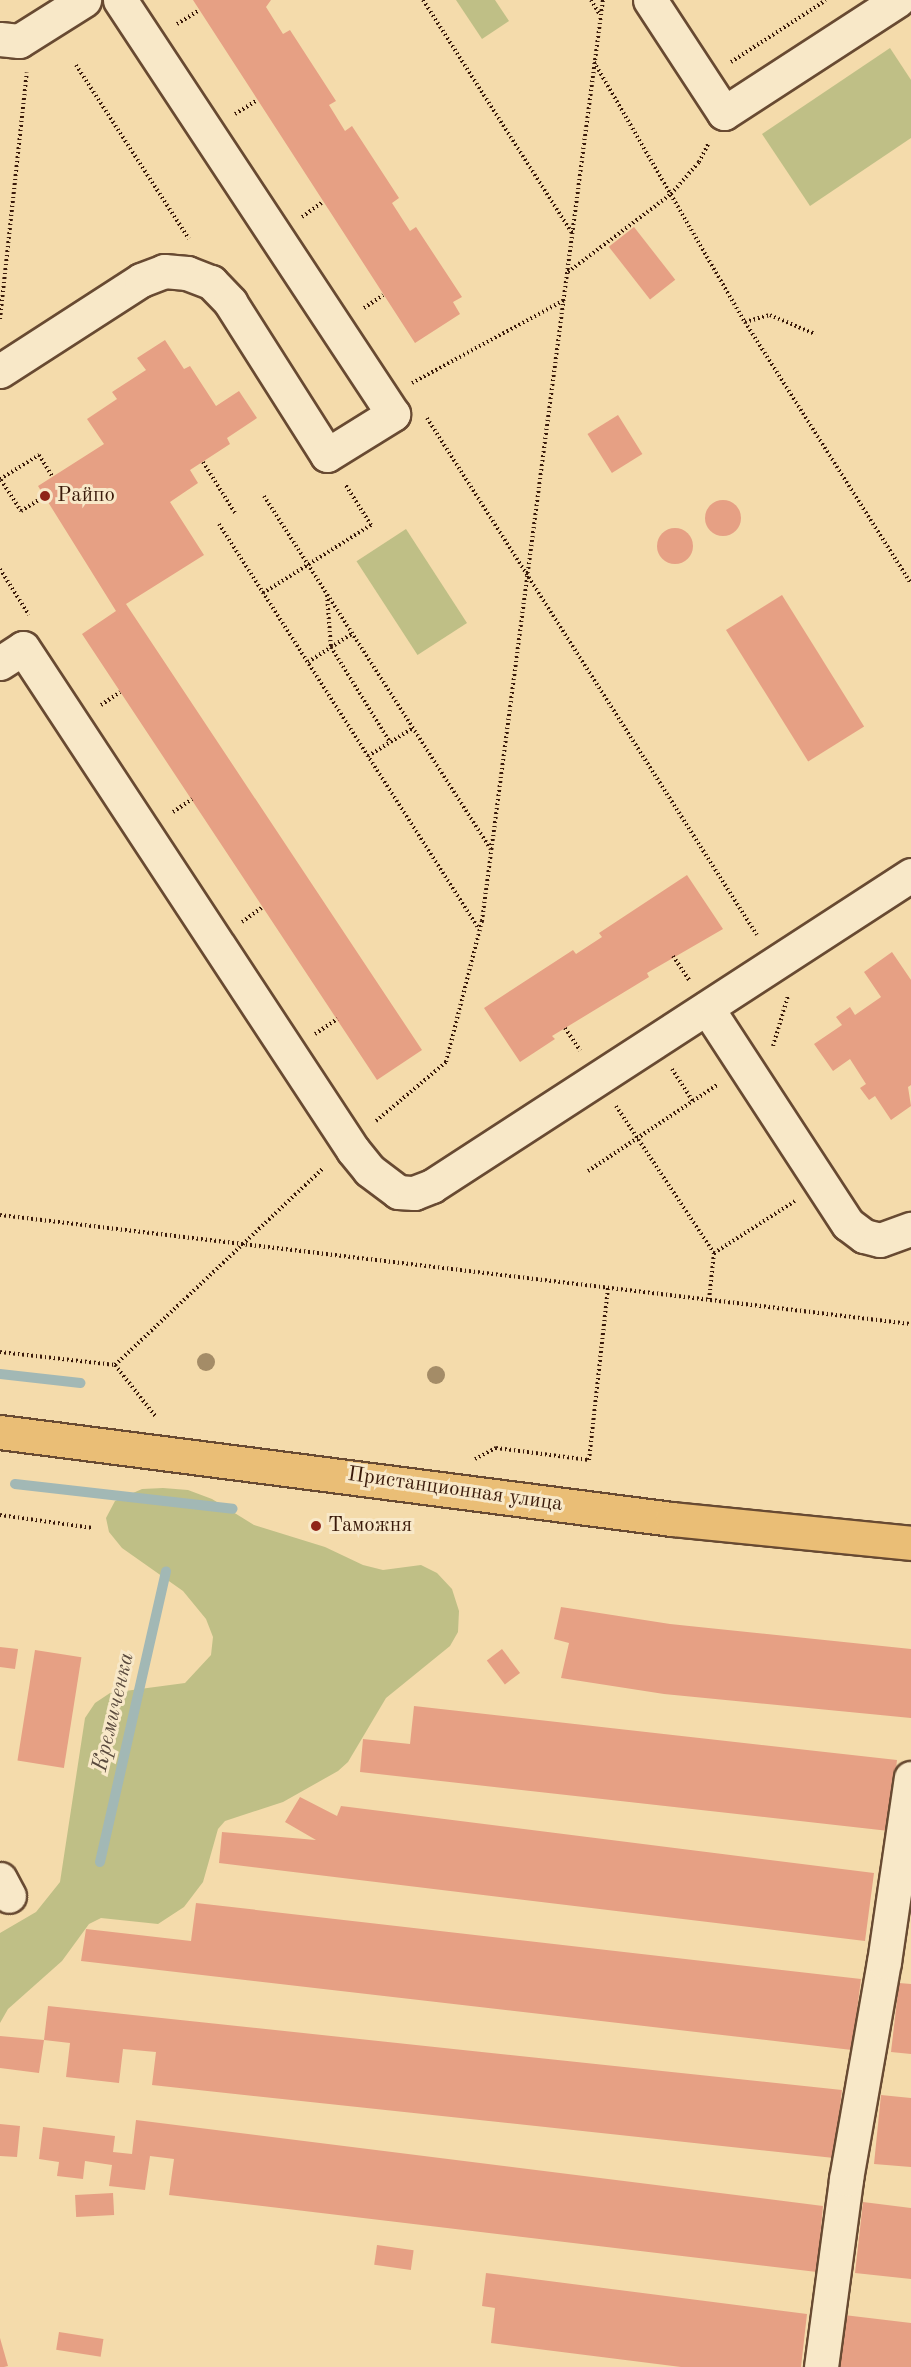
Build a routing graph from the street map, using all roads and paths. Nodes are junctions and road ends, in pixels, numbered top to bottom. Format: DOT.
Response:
graph roads {
  1 [pos="84,0"];
  2 [pos="120,0"];
  3 [pos="423,0"];
  4 [pos="591,0"];
  5 [pos="603,0"];
  6 [pos="650,0"];
  7 [pos="826,0"];
  8 [pos="898,0"];
  9 [pos="199,10"];
  10 [pos="601,15"];
  11 [pos="172,16"];
  12 [pos="177,24"];
  13 [pos="184,34"];
  14 [pos="15,36"];
  15 [pos="593,60"];
  16 [pos="76,65"];
  17 [pos="723,67"];
  18 [pos="257,100"];
  19 [pos="228,105"];
  20 [pos="724,113"];
  21 [pos="235,114"];
  22 [pos="241,124"];
  23 [pos="671,194"];
  24 [pos="323,202"];
  25 [pos="294,208"];
  26 [pos="300,218"];
  27 [pos="306,227"];
  28 [pos="573,234"];
  29 [pos="192,243"];
  30 [pos="568,272"];
  31 [pos="383,296"];
  32 [pos="564,300"];
  33 [pos="0,319"];
  34 [pos="365,320"];
  35 [pos="745,322"];
  36 [pos="815,334"];
  37 [pos="0,371"];
  38 [pos="407,386"];
  39 [pos="426,416"];
  40 [pos="327,455"];
  41 [pos="203,462"];
  42 [pos="52,477"];
  43 [pos="1,479"];
  44 [pos="45,496"];
  45 [pos="264,496"];
  46 [pos="236,513"];
  47 [pos="219,524"];
  48 [pos="309,565"];
  49 [pos="0,569"];
  50 [pos="529,577"];
  51 [pos="911,584"];
  52 [pos="263,593"];
  53 [pos="327,594"];
  54 [pos="30,617"];
  55 [pos="353,633"];
  56 [pos="331,647"];
  57 [pos="308,662"];
  58 [pos="0,663"];
  59 [pos="120,692"];
  60 [pos="92,712"];
  61 [pos="413,728"];
  62 [pos="390,742"];
  63 [pos="368,756"];
  64 [pos="192,799"];
  65 [pos="170,815"];
  66 [pos="491,849"];
  67 [pos="911,875"];
  68 [pos="263,907"];
  69 [pos="233,928"];
  70 [pos="479,929"];
  71 [pos="673,956"];
  72 [pos="775,963"];
  73 [pos="700,999"];
  74 [pos="337,1019"];
  75 [pos="565,1028"];
  76 [pos="306,1040"];
  77 [pos="592,1069"];
  78 [pos="349,1144"];
  79 [pos="0,1215"];
  80 [pos="911,1229"];
  81 [pos="241,1244"];
  82 [pos="608,1288"];
  83 [pos="709,1300"];
  84 [pos="911,1324"];
  85 [pos="0,1352"];
  86 [pos="0,1432"];
  87 [pos="496,1448"];
  88 [pos="0,1515"];
  89 [pos="93,1528"];
  90 [pos="911,1543"];
  91 [pos="911,1778"];
  92 [pos="821,2367"];
  1 -- 14 [label="lane"];
  2 -- 40 [label="lane"];
  3 -- 28 [label="path"];
  4 -- 10 [label="path"];
  5 -- 10 [label="path"];
  6 -- 20 [label="lane"];
  7 -- 17 [label="path"];
  8 -- 20 [label="lane"];
  9 -- 12 [label="path"];
  10 -- 15 [label="path"];
  11 -- 12 [label="path"];
  12 -- 13 [label="path"];
  14 -- 33 [label="path"];
  15 -- 23 [label="path"];
  15 -- 28 [label="path"];
  16 -- 29 [label="path"];
  18 -- 21 [label="path"];
  19 -- 21 [label="path"];
  20 -- 23 [label="path"];
  21 -- 22 [label="path"];
  23 -- 30 [label="path"];
  23 -- 35 [label="path"];
  24 -- 26 [label="path"];
  25 -- 26 [label="path"];
  26 -- 27 [label="path"];
  28 -- 30 [label="path"];
  30 -- 32 [label="path"];
  31 -- 34 [label="path"];
  32 -- 38 [label="path"];
  32 -- 50 [label="path"];
  35 -- 36 [label="path"];
  35 -- 51 [label="path"];
  37 -- 40 [label="lane"];
  39 -- 50 [label="path"];
  40 -- 48 [label="path"];
  41 -- 46 [label="path"];
  42 -- 43 [label="path"];
  43 -- 44 [label="path"];
  45 -- 48 [label="path"];
  47 -- 52 [label="path"];
  48 -- 52 [label="path"];
  48 -- 53 [label="path"];
  49 -- 54 [label="path"];
  50 -- 66 [label="path"];
  50 -- 72 [label="path"];
  52 -- 57 [label="path"];
  53 -- 55 [label="path"];
  53 -- 56 [label="path"];
  55 -- 56 [label="path"];
  55 -- 61 [label="path"];
  56 -- 57 [label="path"];
  56 -- 62 [label="path"];
  57 -- 63 [label="path"];
  58 -- 78 [label="lane"];
  59 -- 60 [label="path"];
  61 -- 62 [label="path"];
  61 -- 66 [label="path"];
  62 -- 63 [label="path"];
  63 -- 70 [label="path"];
  64 -- 65 [label="path"];
  66 -- 70 [label="path"];
  67 -- 72 [label="lane"];
  68 -- 69 [label="path"];
  70 -- 78 [label="path"];
  71 -- 73 [label="path"];
  72 -- 73 [label="lane"];
  73 -- 77 [label="lane"];
  73 -- 80 [label="lane"];
  74 -- 76 [label="path"];
  75 -- 77 [label="path"];
  77 -- 78 [label="lane"];
  77 -- 83 [label="path"];
  78 -- 81 [label="path"];
  79 -- 81 [label="path"];
  81 -- 82 [label="path"];
  81 -- 85 [label="path"];
  82 -- 83 [label="path"];
  82 -- 87 [label="path"];
  83 -- 84 [label="path"];
  86 -- 90 [label="main road, Пристанционная улица"];
  88 -- 89 [label="path"];
  91 -- 92 [label="lane"];
}
